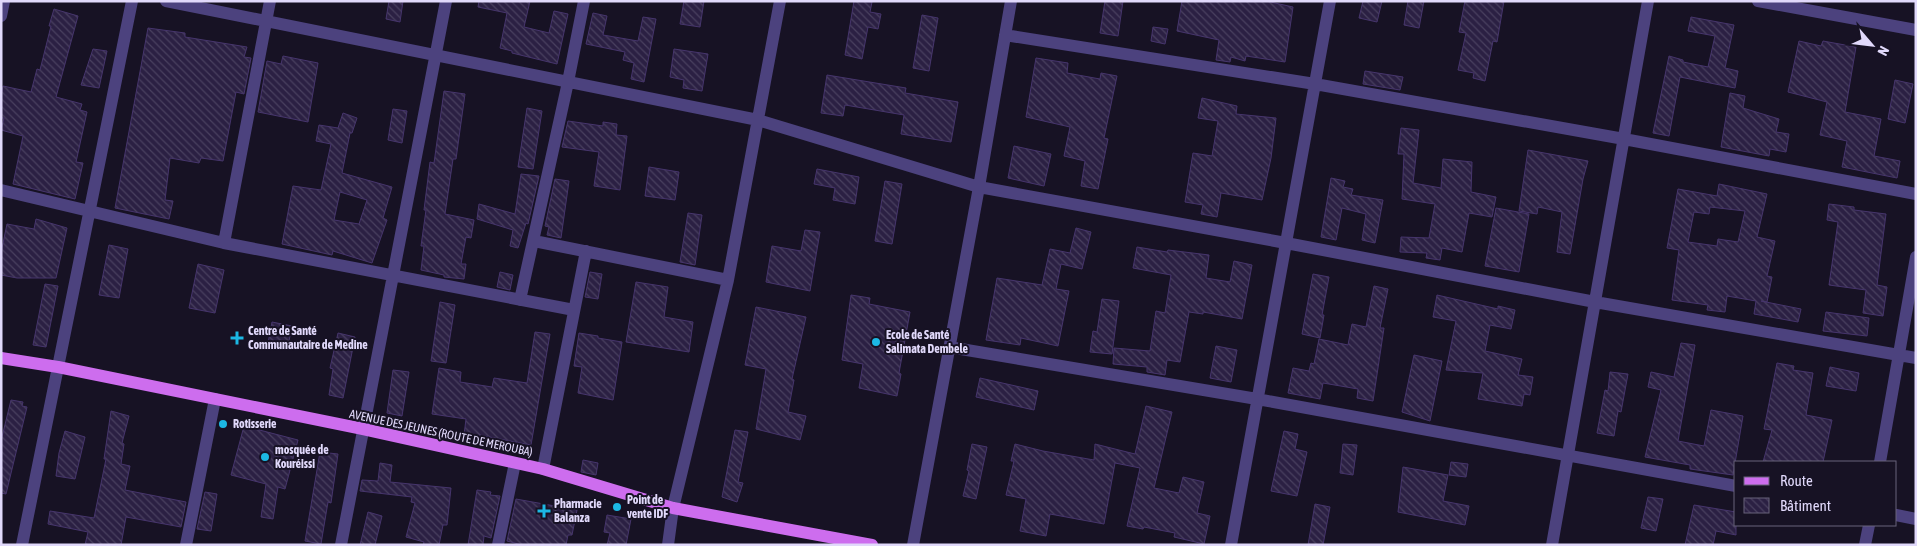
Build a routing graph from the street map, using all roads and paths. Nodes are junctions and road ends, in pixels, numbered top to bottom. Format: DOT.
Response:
graph roads {
  1 [pos="4,1"];
  2 [pos="132,1"];
  3 [pos="166,1"];
  4 [pos="270,1"];
  5 [pos="446,1"];
  6 [pos="584,1"];
  7 [pos="780,1"];
  8 [pos="1011,1"];
  9 [pos="1330,1"];
  10 [pos="1648,1"];
  11 [pos="1758,1"];
  12 [pos="1,16"];
  13 [pos="266,21"];
  14 [pos="1916,30"];
  15 [pos="1005,34"];
  16 [pos="435,56"];
  17 [pos="568,82"];
  18 [pos="1315,84"];
  19 [pos="758,120"];
  20 [pos="1624,139"];
  21 [pos="980,187"];
  22 [pos="1,190"];
  23 [pos="1916,194"];
  24 [pos="91,212"];
  25 [pos="534,242"];
  26 [pos="224,243"];
  27 [pos="1286,243"];
  28 [pos="586,252"];
  29 [pos="1916,257"];
  30 [pos="392,276"];
  31 [pos="728,280"];
  32 [pos="520,300"];
  33 [pos="1595,302"];
  34 [pos="574,310"];
  35 [pos="949,347"];
  36 [pos="1899,355"];
  37 [pos="1,358"];
  38 [pos="1916,358"];
  39 [pos="58,367"];
  40 [pos="1257,398"];
  41 [pos="215,399"];
  42 [pos="363,429"];
  43 [pos="1568,456"];
  44 [pos="1880,461"];
  45 [pos="515,463"];
  46 [pos="543,469"];
  47 [pos="1734,486"];
  48 [pos="674,508"];
  49 [pos="1897,515"];
  50 [pos="1916,519"];
  51 [pos="1869,526"];
  52 [pos="22,545"];
  53 [pos="186,545"];
  54 [pos="340,545"];
  55 [pos="498,545"];
  56 [pos="668,545"];
  57 [pos="872,545"];
  58 [pos="913,545"];
  59 [pos="1231,545"];
  60 [pos="1552,545"];
  61 [pos="1865,545"];
  1 -- 12 [label="street"];
  2 -- 24 [label="street"];
  3 -- 13 [label="street"];
  4 -- 13 [label="street"];
  5 -- 16 [label="street"];
  6 -- 17 [label="street"];
  7 -- 19 [label="street"];
  8 -- 15 [label="street"];
  9 -- 18 [label="street"];
  10 -- 20 [label="street"];
  11 -- 14 [label="street"];
  13 -- 16 [label="street"];
  13 -- 26 [label="street"];
  15 -- 18 [label="street"];
  15 -- 21 [label="street"];
  16 -- 17 [label="street"];
  16 -- 30 [label="street"];
  17 -- 19 [label="street"];
  17 -- 25 [label="street"];
  18 -- 20 [label="street"];
  18 -- 27 [label="street"];
  19 -- 21 [label="street"];
  19 -- 31 [label="street"];
  20 -- 23 [label="street"];
  20 -- 33 [label="street"];
  21 -- 27 [label="street"];
  21 -- 35 [label="street"];
  22 -- 24 [label="street"];
  24 -- 26 [label="street"];
  24 -- 39 [label="street"];
  25 -- 28 [label="street"];
  25 -- 32 [label="street"];
  26 -- 30 [label="street"];
  27 -- 33 [label="street"];
  27 -- 40 [label="street"];
  28 -- 31 [label="street"];
  28 -- 34 [label="street"];
  29 -- 36 [label="street"];
  30 -- 32 [label="street"];
  30 -- 42 [label="street"];
  31 -- 48 [label="street"];
  32 -- 34 [label="street"];
  33 -- 36 [label="street"];
  33 -- 43 [label="street"];
  34 -- 46 [label="street"];
  35 -- 40 [label="street"];
  35 -- 58 [label="street"];
  36 -- 38 [label="street"];
  36 -- 44 [label="street"];
  37 -- 39 [label="main road, AVENUE DES JEUNES (ROUTE DE MEROUBA)"];
  39 -- 41 [label="main road, AVENUE DES JEUNES (ROUTE DE MEROUBA)"];
  39 -- 52 [label="street"];
  40 -- 43 [label="street"];
  40 -- 59 [label="street"];
  41 -- 42 [label="main road, AVENUE DES JEUNES (ROUTE DE MEROUBA)"];
  41 -- 53 [label="street"];
  42 -- 45 [label="main road, AVENUE DES JEUNES (ROUTE DE MEROUBA)"];
  42 -- 54 [label="street"];
  43 -- 47 [label="street"];
  43 -- 60 [label="street"];
  45 -- 46 [label="main road, AVENUE DES JEUNES (ROUTE DE MEROUBA)"];
  45 -- 55 [label="street"];
  46 -- 48 [label="main road, AVENUE DES JEUNES (ROUTE DE MEROUBA)"];
  48 -- 56 [label="street"];
  48 -- 57 [label="main road, AVENUE DES JEUNES (ROUTE DE MEROUBA)"];
  49 -- 50 [label="street"];
  51 -- 61 [label="street"];
}
